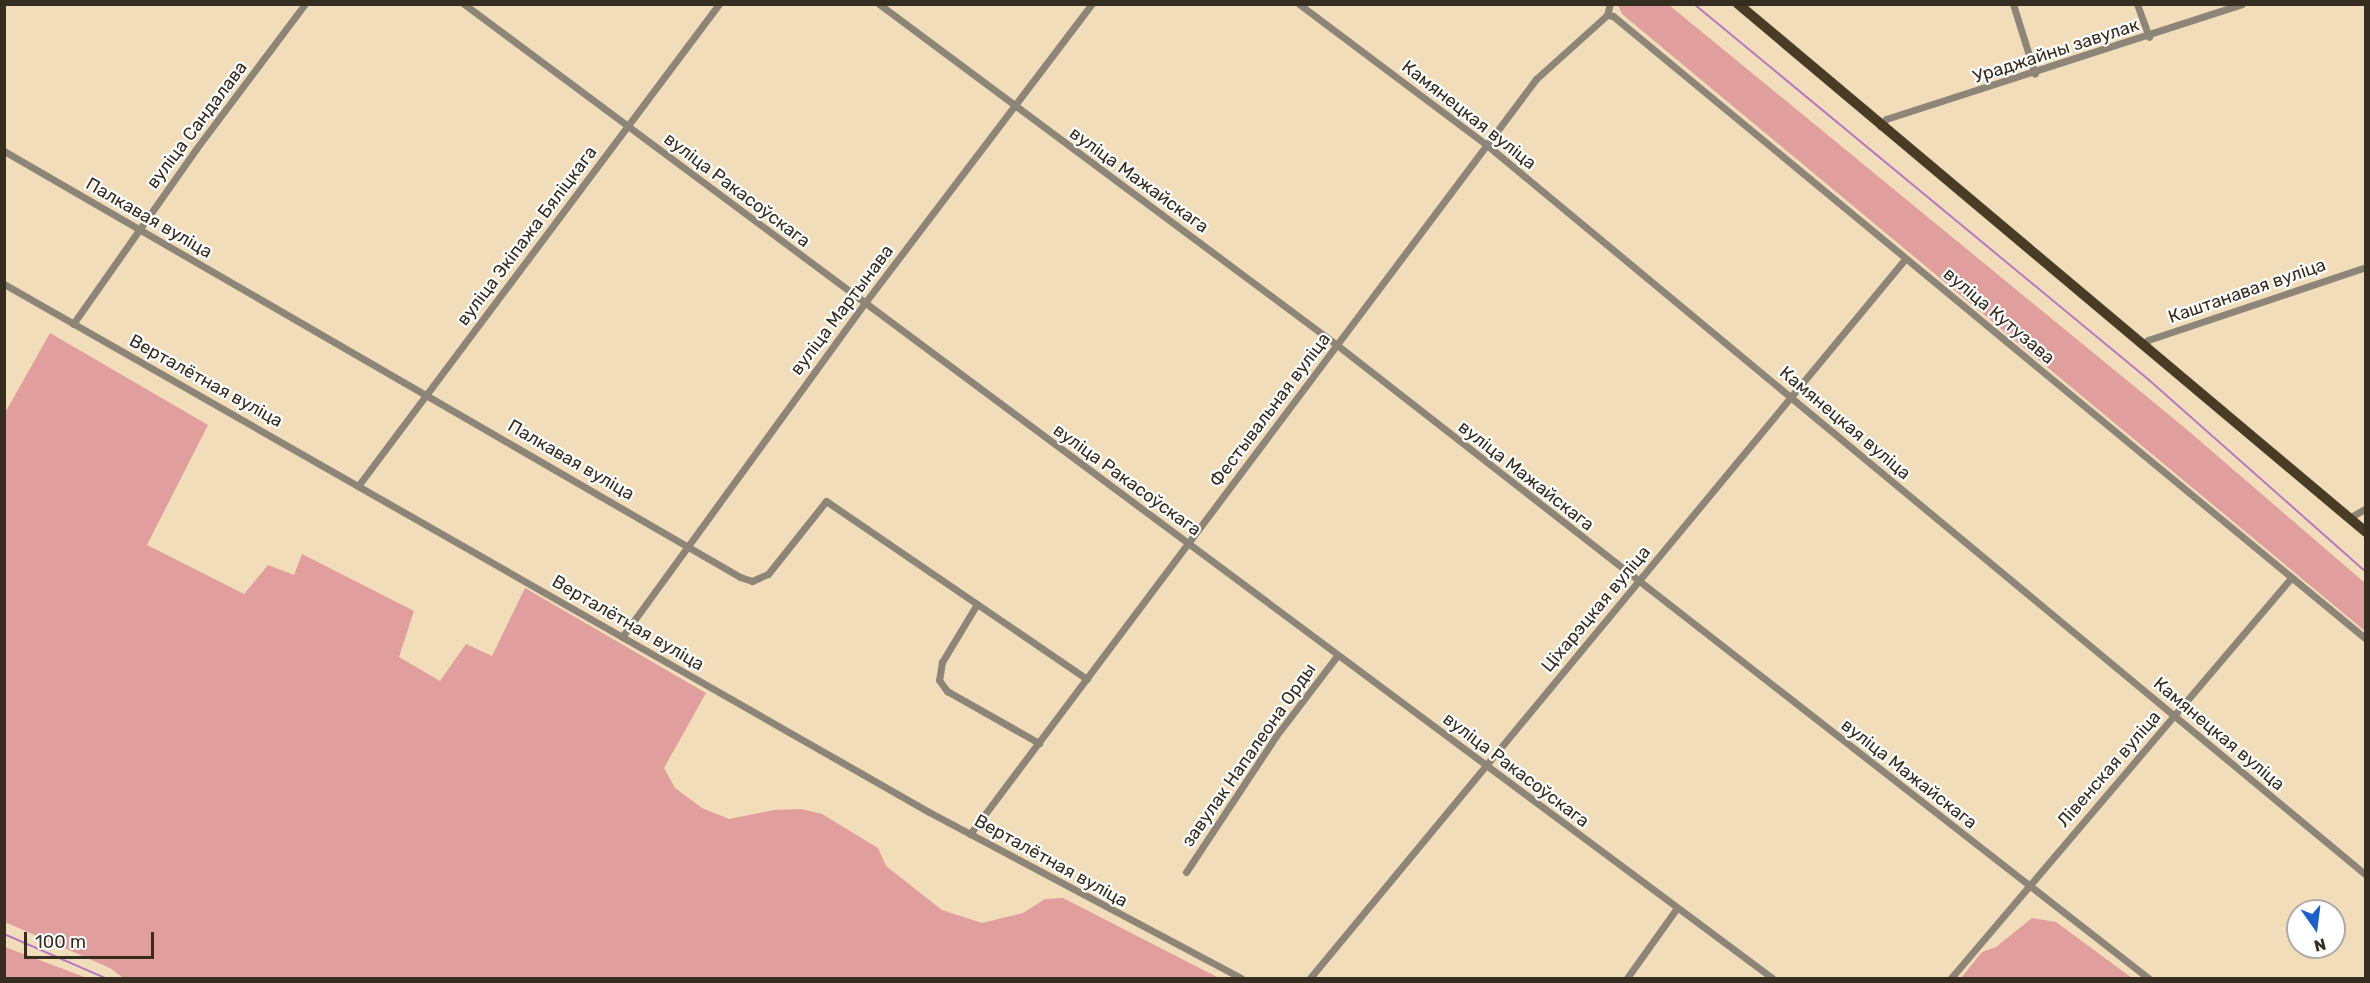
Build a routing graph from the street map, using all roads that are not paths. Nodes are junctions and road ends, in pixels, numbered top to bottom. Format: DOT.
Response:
graph roads {
  1 [pos="305,4"];
  2 [pos="464,4"];
  3 [pos="719,4"];
  4 [pos="879,4"];
  5 [pos="1092,4"];
  6 [pos="1299,4"];
  7 [pos="1610,4"];
  8 [pos="1738,4"];
  9 [pos="2013,4"];
  10 [pos="2137,4"];
  11 [pos="2241,5"];
  12 [pos="1610,16"];
  13 [pos="2149,37"];
  14 [pos="2035,74"];
  15 [pos="1015,107"];
  16 [pos="628,126"];
  17 [pos="1880,126"];
  18 [pos="1488,146"];
  19 [pos="4,151"];
  20 [pos="139,230"];
  21 [pos="1905,259"];
  22 [pos="2366,267"];
  23 [pos="4,284"];
  24 [pos="864,304"];
  25 [pos="73,324"];
  26 [pos="1337,345"];
  27 [pos="2141,347"];
  28 [pos="428,395"];
  29 [pos="1791,398"];
  30 [pos="358,486"];
  31 [pos="2366,508"];
  32 [pos="2349,518"];
  33 [pos="2366,532"];
  34 [pos="1189,543"];
  35 [pos="689,546"];
  36 [pos="2291,578"];
  37 [pos="1637,583"];
  38 [pos="977,604"];
  39 [pos="622,637"];
  40 [pos="2366,639"];
  41 [pos="1337,656"];
  42 [pos="1087,679"];
  43 [pos="2175,716"];
  44 [pos="1039,743"];
  45 [pos="1486,766"];
  46 [pos="970,834"];
  47 [pos="1186,872"];
  48 [pos="2366,874"];
  49 [pos="2028,886"];
  50 [pos="1677,908"];
  51 [pos="1241,978"];
  52 [pos="1310,978"];
  53 [pos="1627,978"];
  54 [pos="1773,978"];
  55 [pos="1951,978"];
  56 [pos="2148,978"];
  1 -- 20 [label="street, вуліца Сандалава"];
  2 -- 16 [label="street, вуліца Ракасоўскага"];
  3 -- 16 [label="street, вуліца Экіпажа Бяліцкага"];
  4 -- 15 [label="street, вуліца Мажайскага"];
  5 -- 15 [label="street, вуліца Мартынава"];
  6 -- 18 [label="street, Камянецкая вуліца"];
  7 -- 12 [label="street"];
  8 -- 17 [label="main road"];
  9 -- 14 [label="street"];
  10 -- 13 [label="street"];
  11 -- 13 [label="street, Ураджайны завулак"];
  12 -- 18 [label="street, Фестывальная вуліца"];
  12 -- 21 [label="street, вуліца Кутузава"];
  13 -- 14 [label="street, Ураджайны завулак"];
  14 -- 17 [label="street, Ураджайны завулак"];
  15 -- 24 [label="street, вуліца Мартынава"];
  15 -- 26 [label="street, вуліца Мажайскага"];
  16 -- 24 [label="street, вуліца Ракасоўскага"];
  16 -- 28 [label="street, вуліца Экіпажа Бяліцкага"];
  17 -- 27 [label="main road"];
  18 -- 26 [label="street, Фестывальная вуліца"];
  18 -- 29 [label="street, Камянецкая вуліца"];
  19 -- 20 [label="street, Палкавая вуліца"];
  20 -- 25 [label="street, вуліца Сандалава"];
  20 -- 28 [label="street, Палкавая вуліца"];
  21 -- 29 [label="street, Ціхарэцкая вуліца"];
  21 -- 36 [label="street, вуліца Кутузава"];
  22 -- 27 [label="street, Каштанавая вуліца"];
  23 -- 25 [label="street, Верталётная вуліца"];
  24 -- 34 [label="street, вуліца Ракасоўскага"];
  24 -- 35 [label="street, вуліца Мартынава"];
  25 -- 30 [label="street, Верталётная вуліца"];
  26 -- 34 [label="street, Фестывальная вуліца"];
  26 -- 37 [label="street, вуліца Мажайскага"];
  27 -- 32 [label="main road"];
  28 -- 30 [label="street, вуліца Экіпажа Бяліцкага"];
  28 -- 35 [label="street, Палкавая вуліца"];
  29 -- 37 [label="street, Ціхарэцкая вуліца"];
  29 -- 43 [label="street, Камянецкая вуліца"];
  30 -- 39 [label="street, Верталётная вуліца"];
  31 -- 32 [label="street"];
  32 -- 33 [label="main road"];
  34 -- 41 [label="street, вуліца Ракасоўскага"];
  34 -- 42 [label="street, Фестывальная вуліца"];
  35 -- 38 [label="street, Палкавая вуліца"];
  35 -- 39 [label="street, вуліца Мартынава"];
  36 -- 40 [label="street, вуліца Кутузава"];
  36 -- 43 [label="street, Лівенская вуліца"];
  37 -- 45 [label="street, Ціхарэцкая вуліца"];
  37 -- 49 [label="street, вуліца Мажайскага"];
  38 -- 42 [label="street, Палкавая вуліца"];
  38 -- 44 [label="street"];
  39 -- 46 [label="street, Верталётная вуліца"];
  41 -- 45 [label="street, вуліца Ракасоўскага"];
  41 -- 47 [label="street, завулак Напалеона Орды"];
  42 -- 44 [label="street, Фестывальная вуліца"];
  43 -- 48 [label="street, Камянецкая вуліца"];
  43 -- 49 [label="street, Лівенская вуліца"];
  44 -- 46 [label="street, Фестывальная вуліца"];
  45 -- 50 [label="street, вуліца Ракасоўскага"];
  45 -- 52 [label="street, Ціхарэцкая вуліца"];
  46 -- 51 [label="street, Верталётная вуліца"];
  49 -- 55 [label="street, Лівенская вуліца"];
  49 -- 56 [label="street, вуліца Мажайскага"];
  50 -- 53 [label="street"];
  50 -- 54 [label="street, вуліца Ракасоўскага"];
}
